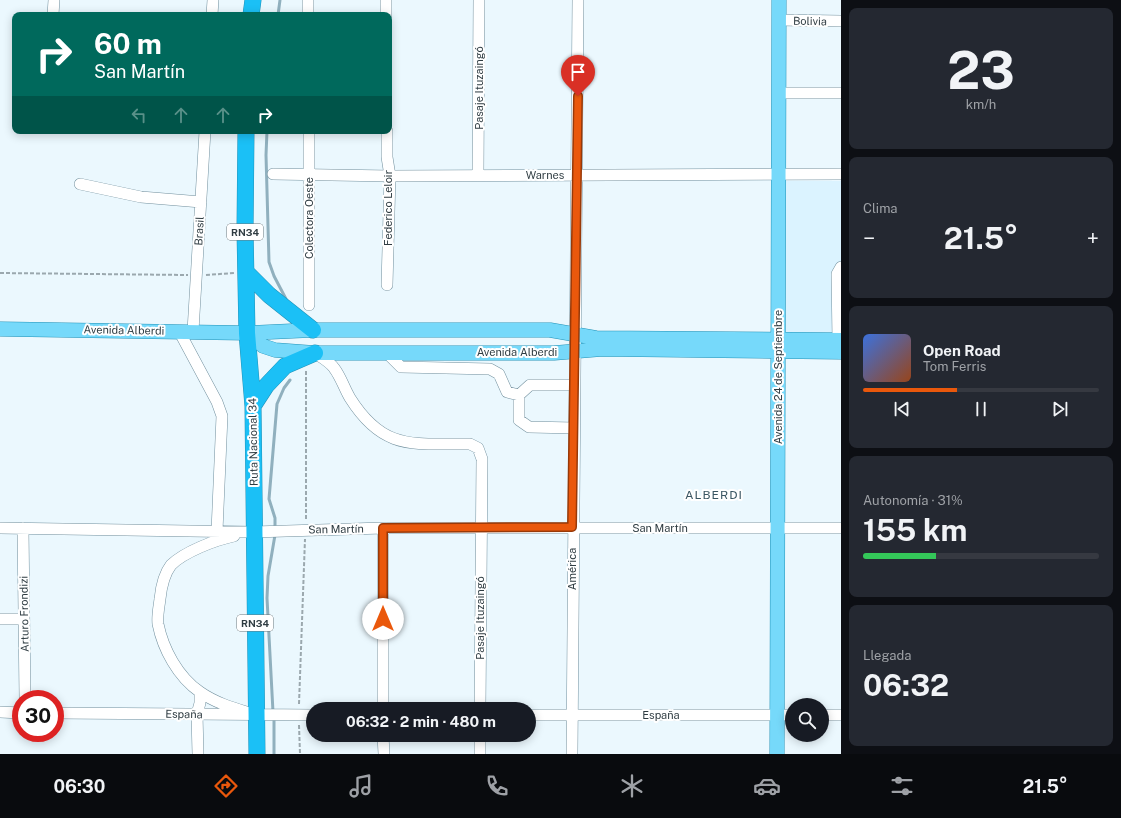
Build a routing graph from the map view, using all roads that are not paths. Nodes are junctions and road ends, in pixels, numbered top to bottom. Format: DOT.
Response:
graph roads {
  1 [pos="54,0"];
  2 [pos="213,0"];
  3 [pos="253,0"];
  4 [pos="308,0"];
  5 [pos="386,0"];
  6 [pos="479,0"];
  7 [pos="578,0"];
  8 [pos="779,0"];
  9 [pos="54,12"];
  10 [pos="212,12"];
  11 [pos="251,12"];
  12 [pos="308,12"];
  13 [pos="386,12"];
  14 [pos="779,20"];
  15 [pos="841,21"];
  16 [pos="779,93"];
  17 [pos="841,93"];
  18 [pos="205,134"];
  19 [pos="246,134"];
  20 [pos="309,134"];
  21 [pos="386,134"];
  22 [pos="273,174"];
  23 [pos="309,174"];
  24 [pos="779,174"];
  25 [pos="841,174"];
  26 [pos="478,175"];
  27 [pos="390,176"];
  28 [pos="578,176"];
  29 [pos="80,184"];
  30 [pos="200,202"];
  31 [pos="841,267"];
  32 [pos="247,273"];
  33 [pos="387,284"];
  34 [pos="309,305"];
  35 [pos="0,329"];
  36 [pos="313,330"];
  37 [pos="387,330"];
  38 [pos="186,331"];
  39 [pos="247,333"];
  40 [pos="575,335"];
  41 [pos="840,344"];
  42 [pos="778,345"];
  43 [pos="575,351"];
  44 [pos="315,353"];
  45 [pos="386,353"];
  46 [pos="574,385"];
  47 [pos="519,395"];
  48 [pos="253,406"];
  49 [pos="574,428"];
  50 [pos="572,527"];
  51 [pos="0,528"];
  52 [pos="23,528"];
  53 [pos="383,528"];
  54 [pos="481,528"];
  55 [pos="778,528"];
  56 [pos="841,528"];
  57 [pos="217,531"];
  58 [pos="254,532"];
  59 [pos="0,619"];
  60 [pos="24,619"];
  61 [pos="25,690"];
  62 [pos="200,692"];
  63 [pos="383,702"];
  64 [pos="480,702"];
  65 [pos="0,712"];
  66 [pos="12,713"];
  67 [pos="64,713"];
  68 [pos="197,714"];
  69 [pos="268,715"];
  70 [pos="306,715"];
  71 [pos="536,715"];
  72 [pos="572,715"];
  73 [pos="777,715"];
  74 [pos="785,715"];
  75 [pos="829,715"];
  76 [pos="841,715"];
  77 [pos="383,742"];
  78 [pos="480,742"];
  79 [pos="198,754"];
  80 [pos="257,754"];
  81 [pos="384,754"];
  82 [pos="480,754"];
  83 [pos="572,754"];
  84 [pos="777,754"];
  1 -- 9 [label="street"];
  2 -- 10 [label="street"];
  3 -- 11 [label="highway"];
  4 -- 12 [label="street"];
  5 -- 13 [label="street"];
  6 -- 26 [label="street, Pasaje Ituzaingó"];
  7 -- 28 [label="street, América"];
  8 -- 14 [label="main road, Avenida 24 de Septiembre"];
  14 -- 15 [label="street, Bolivia"];
  14 -- 16 [label="main road, Avenida 24 de Septiembre"];
  16 -- 17 [label="street"];
  16 -- 24 [label="main road, Avenida 24 de Septiembre"];
  18 -- 30 [label="street, Brasil"];
  19 -- 32 [label="highway, Ruta Nacional 34 / RN34"];
  20 -- 23 [label="street, Colectora Oeste"];
  21 -- 27 [label="street, Federico Leloir"];
  22 -- 23 [label="street, Warnes"];
  23 -- 27 [label="street, Warnes"];
  23 -- 34 [label="street, Colectora Oeste"];
  24 -- 25 [label="street, Warnes"];
  24 -- 28 [label="street, Warnes"];
  24 -- 42 [label="main road, Avenida 24 de Septiembre"];
  26 -- 27 [label="street, Warnes"];
  26 -- 28 [label="street, Warnes"];
  27 -- 33 [label="street, Federico Leloir"];
  28 -- 40 [label="street, América"];
  29 -- 30 [label="street"];
  30 -- 38 [label="street, Brasil"];
  31 -- 41 [label="street"];
  32 -- 36 [label="highway"];
  32 -- 39 [label="highway, Ruta Nacional 34 / RN34"];
  35 -- 38 [label="main road, Avenida Alberdi"];
  36 -- 37 [label="main road, Avenida Alberdi"];
  36 -- 39 [label="main road, Avenida Alberdi"];
  37 -- 40 [label="main road, Avenida Alberdi"];
  37 -- 45 [label="main road"];
  38 -- 39 [label="main road, Avenida Alberdi"];
  38 -- 57 [label="street"];
  39 -- 44 [label="main road, Avenida Alberdi"];
  39 -- 48 [label="highway, Ruta Nacional 34 / RN34"];
  40 -- 42 [label="main road, Avenida Alberdi"];
  40 -- 43 [label="street, América"];
  41 -- 42 [label="main road, Avenida Alberdi"];
  42 -- 43 [label="main road, Avenida Alberdi"];
  42 -- 55 [label="main road, Avenida 24 de Septiembre"];
  43 -- 45 [label="main road, Avenida Alberdi"];
  43 -- 46 [label="street, América"];
  44 -- 45 [label="main road, Avenida Alberdi"];
  44 -- 48 [label="highway"];
  44 -- 54 [label="street, Pasaje Ituzaingó"];
  45 -- 47 [label="street"];
  46 -- 47 [label="street"];
  46 -- 49 [label="street, América"];
  47 -- 49 [label="street"];
  48 -- 58 [label="highway, Ruta Nacional 34 / RN34"];
  49 -- 50 [label="street, América"];
  50 -- 54 [label="street, San Martín"];
  50 -- 55 [label="street, San Martín"];
  50 -- 72 [label="street, América"];
  51 -- 52 [label="street, San Martín"];
  52 -- 57 [label="street, San Martín"];
  52 -- 60 [label="street, Arturo Frondizi"];
  53 -- 54 [label="street, San Martín"];
  53 -- 58 [label="street, San Martín"];
  53 -- 63 [label="street"];
  54 -- 64 [label="street, Pasaje Ituzaingó"];
  55 -- 56 [label="street, San Martín"];
  55 -- 73 [label="main road, Avenida 24 de Septiembre"];
  57 -- 58 [label="street, San Martín"];
  58 -- 62 [label="street"];
  58 -- 69 [label="highway, Ruta Nacional 34 / RN34"];
  59 -- 60 [label="street"];
  60 -- 61 [label="street, Arturo Frondizi"];
  62 -- 68 [label="street"];
  62 -- 69 [label="street"];
  65 -- 66 [label="street"];
  67 -- 68 [label="street, España"];
  68 -- 69 [label="street, España"];
  68 -- 79 [label="street"];
  69 -- 70 [label="street, España"];
  69 -- 80 [label="highway, Ruta Nacional 34 / RN34"];
  71 -- 72 [label="street, España"];
  72 -- 73 [label="street, España"];
  72 -- 83 [label="street, América"];
  73 -- 74 [label="street, España"];
  73 -- 84 [label="main road, Avenida 24 de Septiembre"];
  75 -- 76 [label="street"];
  77 -- 81 [label="street"];
  78 -- 82 [label="street"];
}
